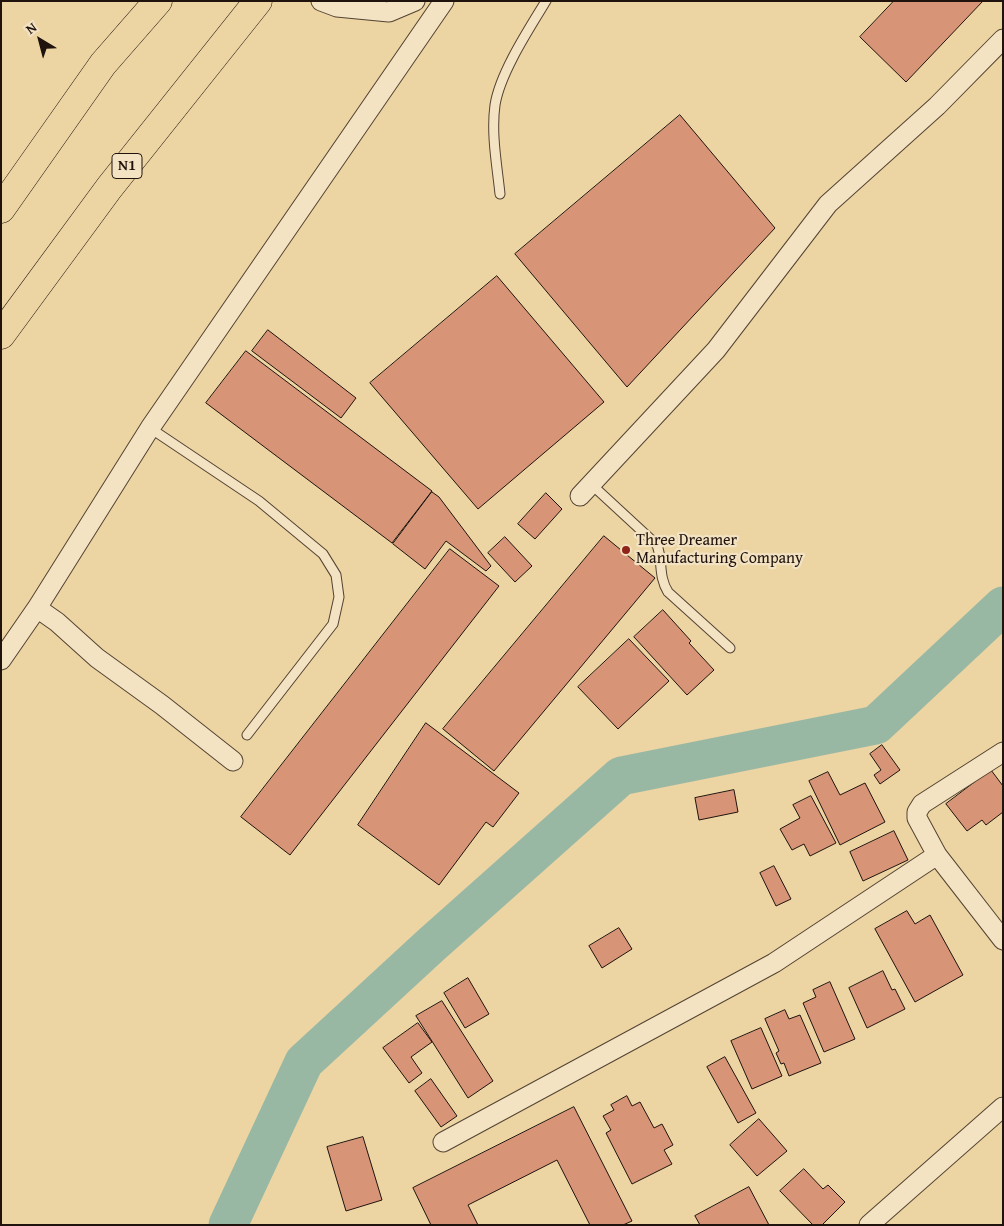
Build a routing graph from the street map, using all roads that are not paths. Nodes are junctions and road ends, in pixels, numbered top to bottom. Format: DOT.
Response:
graph roads {
  1 [pos="158,1"];
  2 [pos="258,1"];
  3 [pos="321,1"];
  4 [pos="415,1"];
  5 [pos="444,1"];
  6 [pos="546,1"];
  7 [pos="1003,39"];
  8 [pos="500,194"];
  9 [pos="1,209"];
  10 [pos="1,335"];
  11 [pos="150,428"];
  12 [pos="585,490"];
  13 [pos="37,608"];
  14 [pos="730,648"];
  15 [pos="1,660"];
  16 [pos="247,735"];
  17 [pos="1003,752"];
  18 [pos="233,761"];
  19 [pos="937,855"];
  20 [pos="1003,940"];
  21 [pos="1003,1108"];
  22 [pos="443,1142"];
  23 [pos="869,1225"];
  1 -- 9 [label="highway"];
  2 -- 10 [label="highway, N1"];
  3 -- 4 [label="street"];
  5 -- 11 [label="street"];
  6 -- 8 [label="lane"];
  7 -- 12 [label="street"];
  11 -- 13 [label="street"];
  11 -- 16 [label="lane"];
  12 -- 14 [label="lane"];
  13 -- 15 [label="street"];
  13 -- 18 [label="street"];
  17 -- 19 [label="street"];
  19 -- 20 [label="street"];
  19 -- 22 [label="street"];
  21 -- 23 [label="street"];
}
